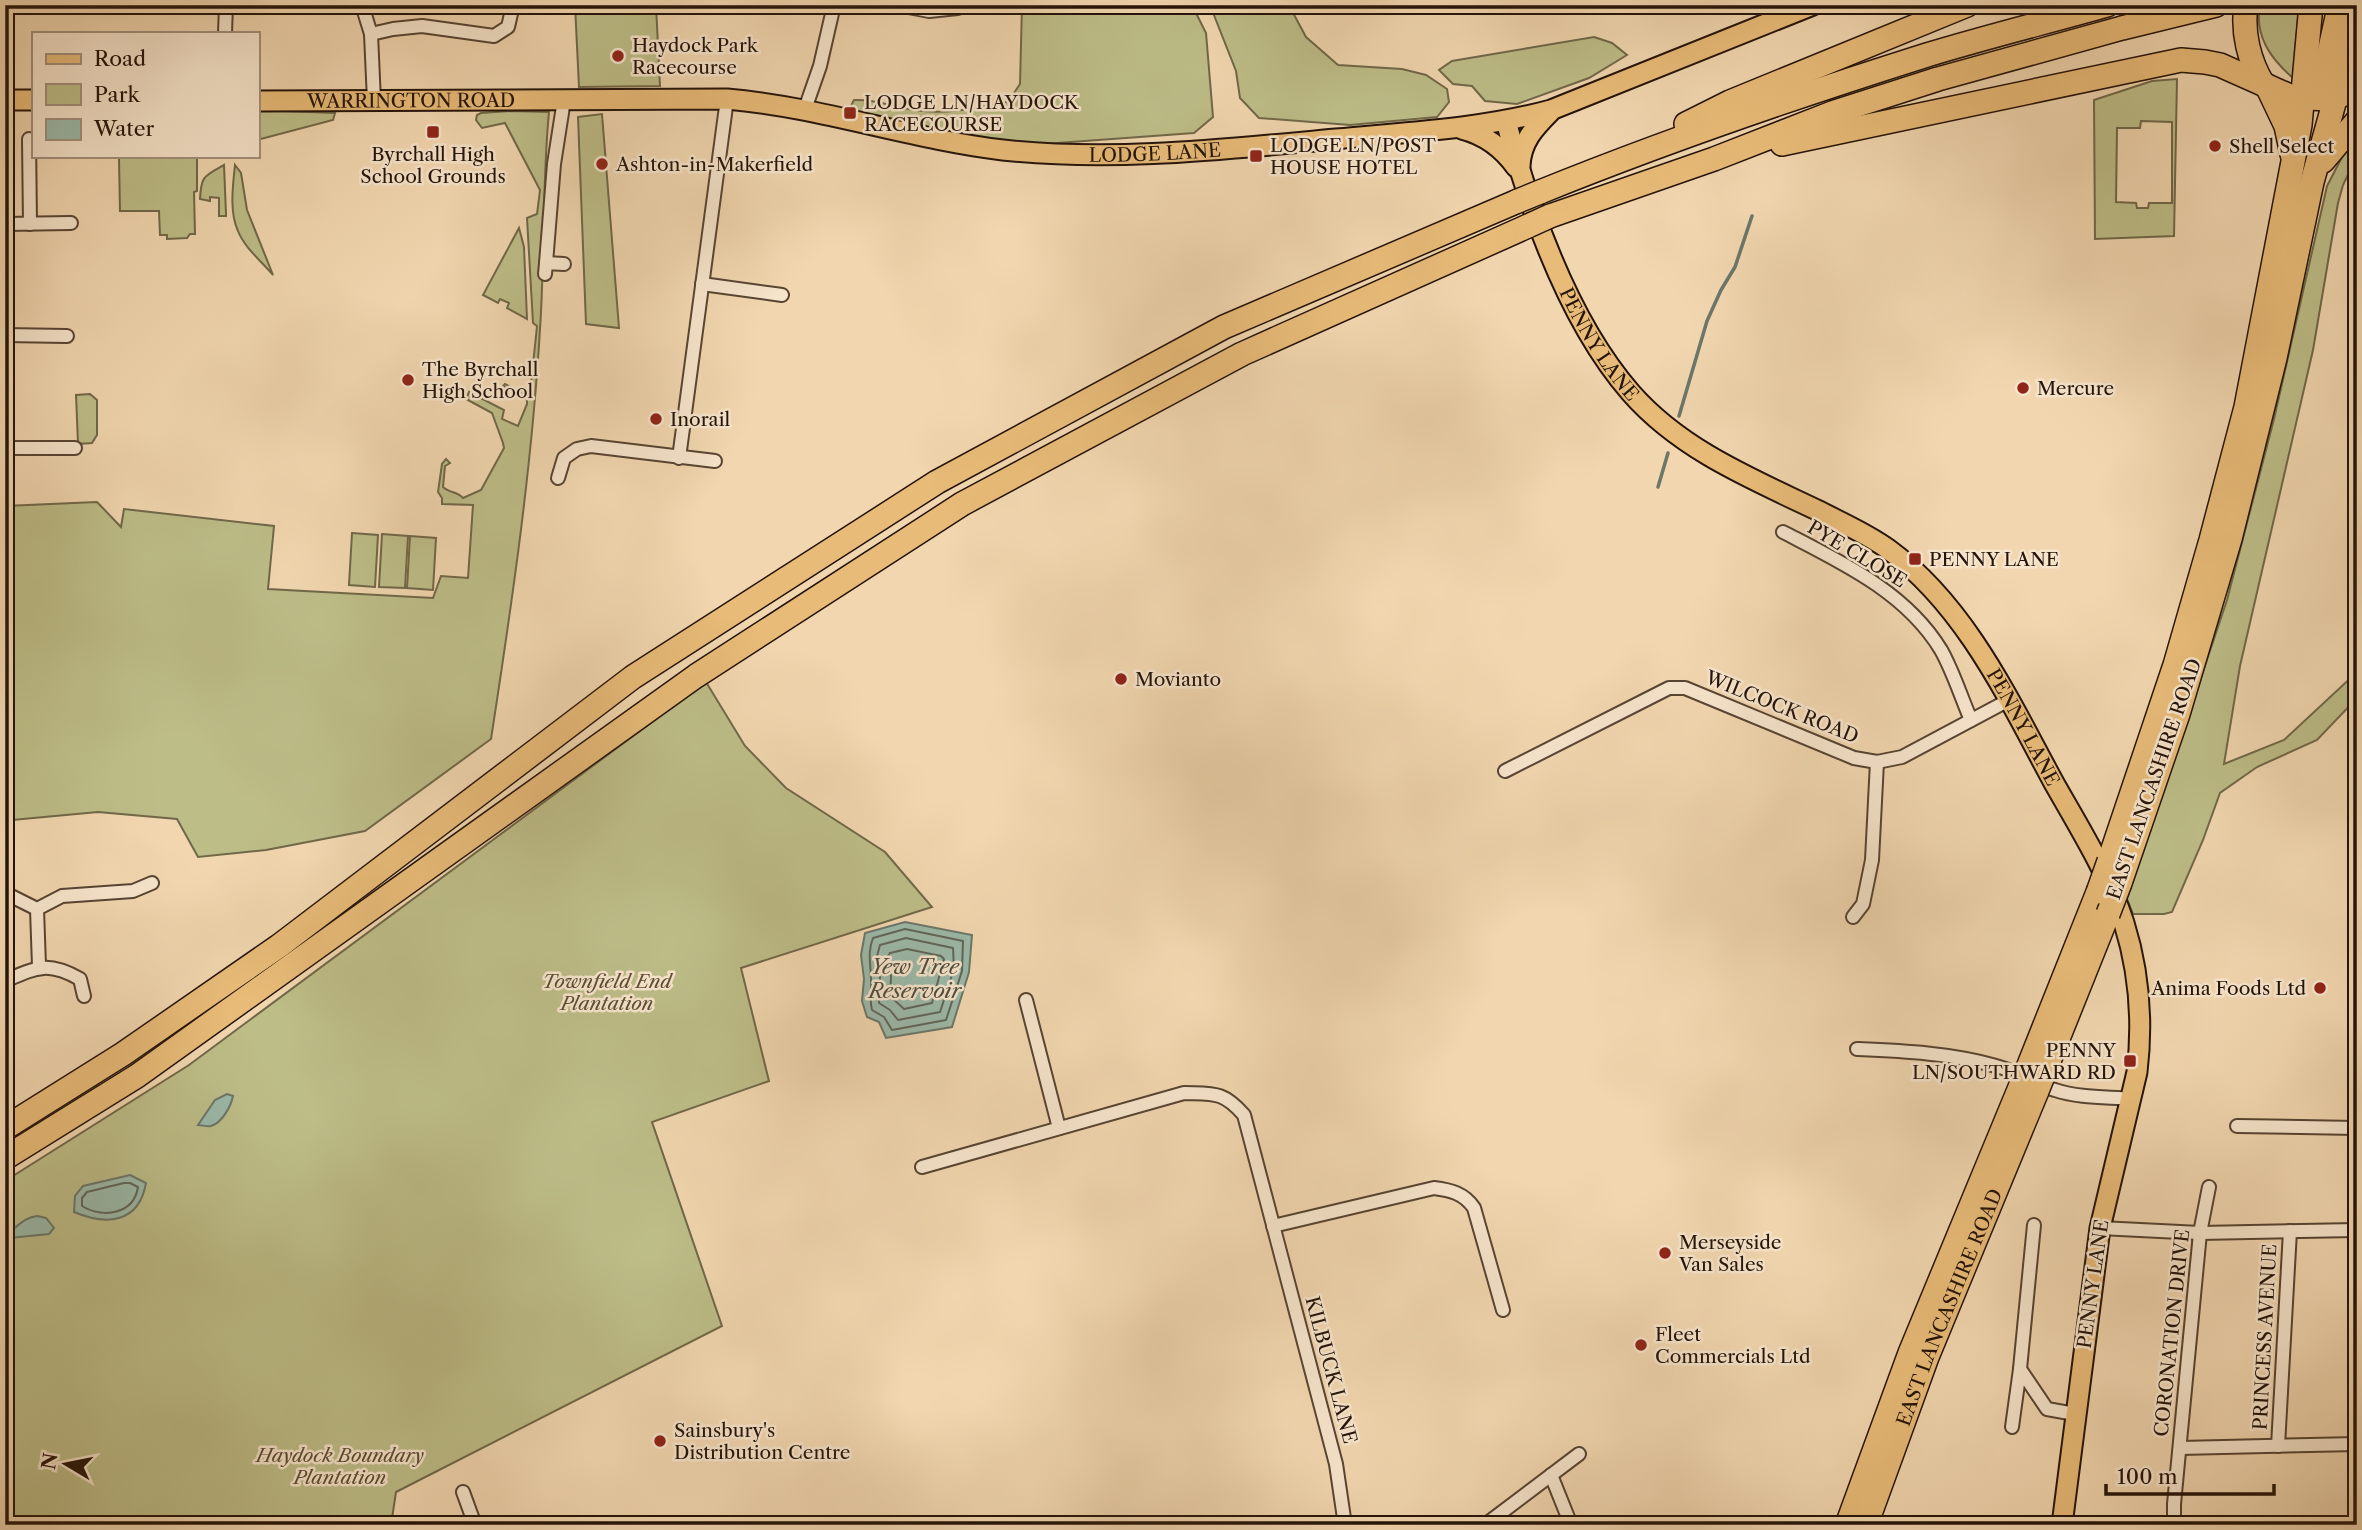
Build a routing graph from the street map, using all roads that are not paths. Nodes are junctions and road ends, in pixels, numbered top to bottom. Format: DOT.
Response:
graph roads {
  1 [pos="226,5"];
  2 [pos="362,5"];
  3 [pos="513,5"];
  4 [pos="834,5"];
  5 [pos="868,5"];
  6 [pos="1813,5"];
  7 [pos="1967,5"];
  8 [pos="2106,5"];
  9 [pos="2246,5"];
  10 [pos="2314,5"];
  11 [pos="2340,5"];
  12 [pos="2354,5"];
  13 [pos="2207,7"];
  14 [pos="958,8"];
  15 [pos="225,32"];
  16 [pos="371,34"];
  17 [pos="2265,85"];
  18 [pos="2346,94"];
  19 [pos="2304,98"];
  20 [pos="727,99"];
  21 [pos="5,100"];
  22 [pos="32,100"];
  23 [pos="564,100"];
  24 [pos="259,101"];
  25 [pos="374,101"];
  26 [pos="805,109"];
  27 [pos="1551,110"];
  28 [pos="1506,121"];
  29 [pos="2357,121"];
  30 [pos="1459,128"];
  31 [pos="29,139"];
  32 [pos="1714,159"];
  33 [pos="2292,160"];
  34 [pos="1593,170"];
  35 [pos="1520,174"];
  36 [pos="2312,181"];
  37 [pos="71,223"];
  38 [pos="5,224"];
  39 [pos="30,224"];
  40 [pos="564,264"];
  41 [pos="702,284"];
  42 [pos="782,295"];
  43 [pos="5,335"];
  44 [pos="67,336"];
  45 [pos="5,448"];
  46 [pos="75,448"];
  47 [pos="679,458"];
  48 [pos="715,461"];
  49 [pos="558,478"];
  50 [pos="1783,532"];
  51 [pos="2009,700"];
  52 [pos="1971,720"];
  53 [pos="1877,762"];
  54 [pos="1505,771"];
  55 [pos="152,883"];
  56 [pos="5,893"];
  57 [pos="37,909"];
  58 [pos="1853,917"];
  59 [pos="39,966"];
  60 [pos="5,981"];
  61 [pos="83,996"];
  62 [pos="1026,1000"];
  63 [pos="1857,1049"];
  64 [pos="2032,1080"];
  65 [pos="2130,1099"];
  66 [pos="2237,1126"];
  67 [pos="5,1128"];
  68 [pos="1059,1128"];
  69 [pos="2357,1128"];
  70 [pos="5,1158"];
  71 [pos="922,1167"];
  72 [pos="2209,1187"];
  73 [pos="2034,1225"];
  74 [pos="1273,1226"];
  75 [pos="2100,1228"];
  76 [pos="2357,1230"];
  77 [pos="2290,1231"];
  78 [pos="2200,1233"];
  79 [pos="1503,1310"];
  80 [pos="2020,1369"];
  81 [pos="2075,1414"];
  82 [pos="2012,1427"];
  83 [pos="1887,1438"];
  84 [pos="2357,1444"];
  85 [pos="2278,1446"];
  86 [pos="2180,1448"];
  87 [pos="1579,1454"];
  88 [pos="1552,1475"];
  89 [pos="463,1492"];
  90 [pos="475,1525"];
  91 [pos="1345,1525"];
  92 [pos="1485,1525"];
  93 [pos="1571,1525"];
  94 [pos="1847,1525"];
  95 [pos="1866,1525"];
  96 [pos="2062,1525"];
  97 [pos="2174,1525"];
  1 -- 15 [label="street"];
  2 -- 16 [label="street"];
  3 -- 16 [label="street"];
  4 -- 26 [label="street"];
  5 -- 14 [label="street"];
  6 -- 27 [label="main road, LODGE LANE"];
  7 -- 34 [label="highway"];
  8 -- 34 [label="highway"];
  9 -- 17 [label="highway"];
  10 -- 19 [label="highway, EAST LANCASHIRE ROAD"];
  11 -- 19 [label="highway"];
  12 -- 18 [label="highway, EAST LANCASHIRE ROAD"];
  13 -- 32 [label="highway"];
  16 -- 25 [label="street"];
  17 -- 19 [label="highway"];
  17 -- 32 [label="highway"];
  17 -- 33 [label="highway"];
  18 -- 19 [label="highway"];
  18 -- 36 [label="highway, EAST LANCASHIRE ROAD"];
  19 -- 33 [label="highway, EAST LANCASHIRE ROAD"];
  20 -- 23 [label="main road, LODGE LANE"];
  20 -- 26 [label="main road, LODGE LANE"];
  20 -- 41 [label="street"];
  21 -- 22 [label="main road"];
  23 -- 25 [label="main road, WARRINGTON ROAD"];
  23 -- 40 [label="street"];
  24 -- 25 [label="main road, WARRINGTON ROAD"];
  26 -- 30 [label="main road, LODGE LANE"];
  27 -- 28 [label="main road, LODGE LANE"];
  27 -- 35 [label="main road"];
  28 -- 30 [label="main road, LODGE LANE"];
  28 -- 35 [label="main road, PENNY LANE"];
  29 -- 36 [label="highway"];
  30 -- 35 [label="main road"];
  31 -- 39 [label="street"];
  32 -- 70 [label="highway, bridge"];
  33 -- 64 [label="highway, EAST LANCASHIRE ROAD, bridge"];
  34 -- 67 [label="highway, bridge"];
  35 -- 51 [label="main road, PENNY LANE"];
  36 -- 64 [label="highway, EAST LANCASHIRE ROAD, bridge"];
  37 -- 39 [label="street"];
  38 -- 39 [label="street"];
  41 -- 42 [label="street"];
  41 -- 47 [label="street"];
  43 -- 44 [label="street"];
  45 -- 46 [label="street"];
  47 -- 48 [label="street"];
  47 -- 49 [label="street"];
  50 -- 52 [label="street, PYE CLOSE"];
  51 -- 52 [label="street, WILCOCK ROAD"];
  51 -- 65 [label="main road, PENNY LANE"];
  52 -- 53 [label="street, WILCOCK ROAD"];
  53 -- 54 [label="street, WILCOCK ROAD"];
  53 -- 58 [label="street"];
  55 -- 57 [label="street"];
  56 -- 57 [label="street"];
  57 -- 59 [label="street"];
  59 -- 60 [label="street"];
  59 -- 61 [label="street"];
  62 -- 68 [label="street"];
  63 -- 65 [label="street"];
  64 -- 83 [label="highway, EAST LANCASHIRE ROAD"];
  65 -- 75 [label="main road, PENNY LANE"];
  66 -- 69 [label="street"];
  68 -- 71 [label="street, KILBUCK LANE"];
  68 -- 74 [label="street, KILBUCK LANE"];
  72 -- 78 [label="street, CORONATION DRIVE"];
  73 -- 80 [label="street"];
  74 -- 79 [label="street"];
  74 -- 91 [label="street, KILBUCK LANE"];
  75 -- 78 [label="street"];
  75 -- 81 [label="main road, PENNY LANE"];
  76 -- 77 [label="street"];
  77 -- 78 [label="street"];
  77 -- 85 [label="street, PRINCESS AVENUE"];
  78 -- 86 [label="street, CORONATION DRIVE"];
  80 -- 81 [label="street"];
  80 -- 82 [label="street"];
  81 -- 96 [label="main road, PENNY LANE"];
  83 -- 94 [label="highway, EAST LANCASHIRE ROAD"];
  83 -- 95 [label="highway, EAST LANCASHIRE ROAD"];
  84 -- 85 [label="street"];
  85 -- 86 [label="street"];
  86 -- 97 [label="street, CORONATION DRIVE"];
  87 -- 88 [label="street"];
  88 -- 92 [label="street"];
  88 -- 93 [label="street"];
  89 -- 90 [label="street"];
}
